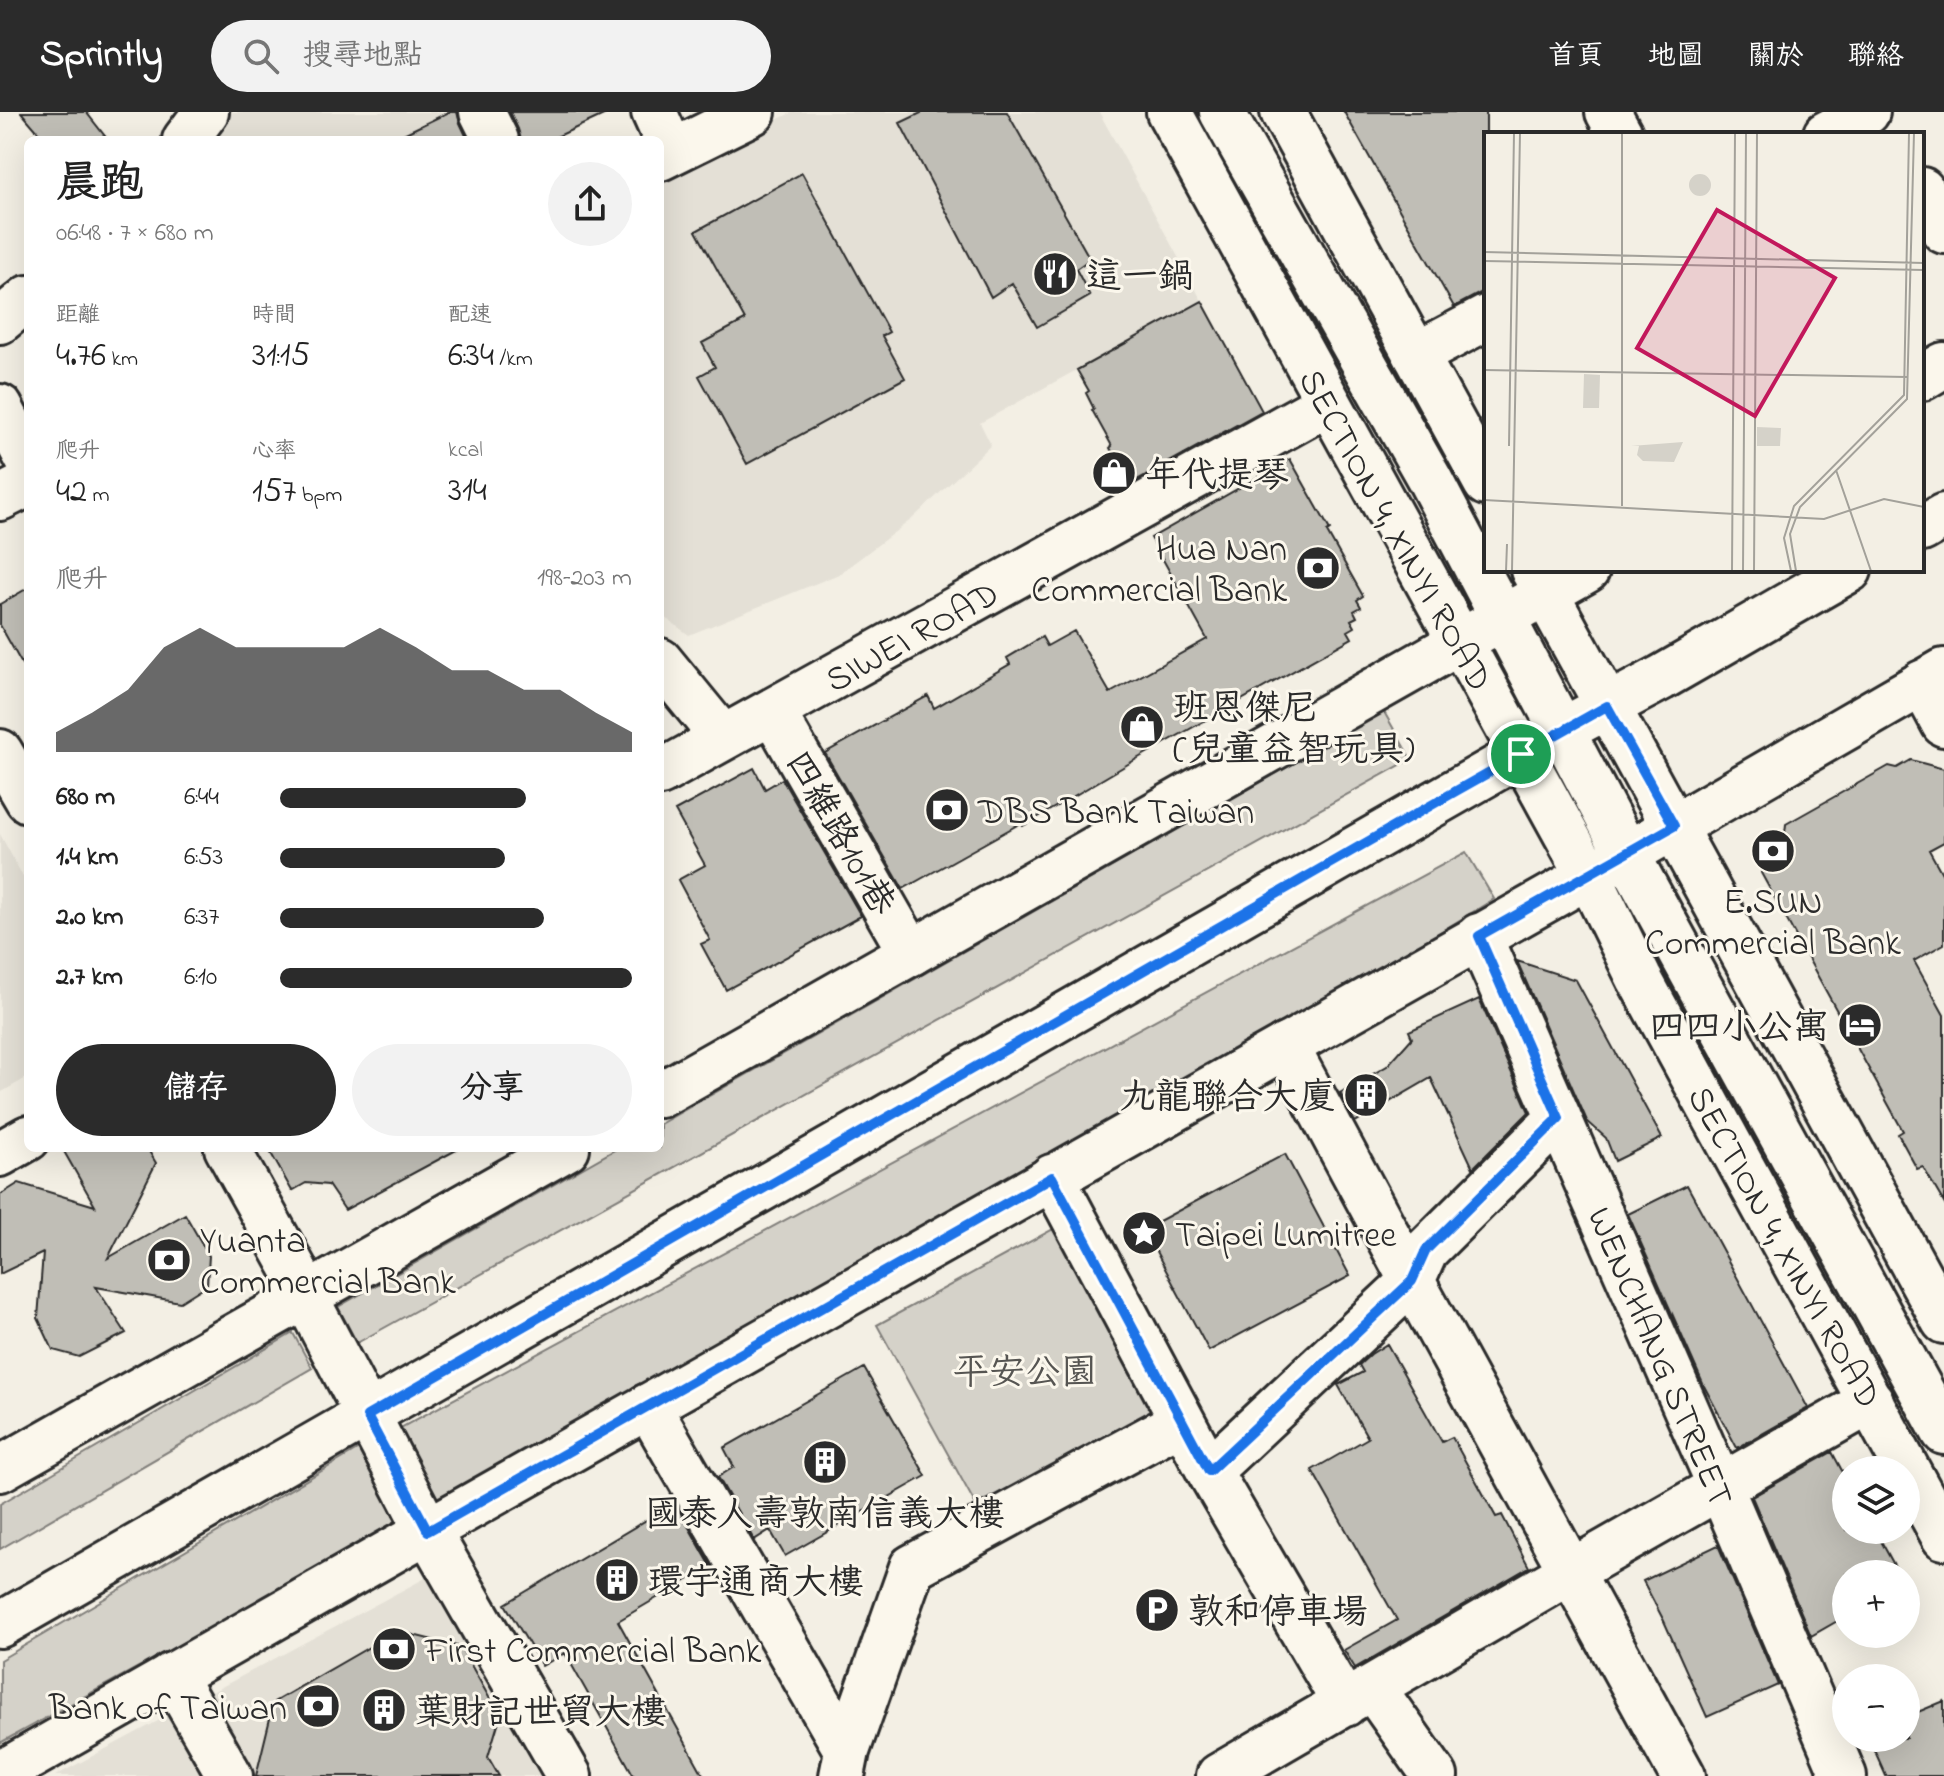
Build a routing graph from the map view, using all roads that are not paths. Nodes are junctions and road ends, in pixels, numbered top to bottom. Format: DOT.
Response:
graph roads {
  1 [pos="206,112"];
  2 [pos="482,112"];
  3 [pos="654,112"];
  4 [pos="753,112"];
  5 [pos="1169,112"];
  6 [pos="1222,112"];
  7 [pos="1283,112"];
  8 [pos="1608,112"];
  9 [pos="1867,112"];
  10 [pos="1881,112"];
  11 [pos="1619,132"];
  12 [pos="1830,132"];
  13 [pos="1892,132"];
  14 [pos="188,136"];
  15 [pos="494,136"];
  16 [pos="661,136"];
  17 [pos="666,155"];
  18 [pos="1924,194"];
  19 [pos="1944,231"];
  20 [pos="24,301"];
  21 [pos="1484,319"];
  22 [pos="0,321"];
  23 [pos="1416,355"];
  24 [pos="1944,365"];
  25 [pos="1924,377"];
  26 [pos="1328,403"];
  27 [pos="0,407"];
  28 [pos="24,452"];
  29 [pos="1484,479"];
  30 [pos="24,486"];
  31 [pos="0,498"];
  32 [pos="1944,516"];
  33 [pos="1924,528"];
  34 [pos="1579,572"];
  35 [pos="1846,572"];
  36 [pos="1540,582"];
  37 [pos="1504,617"];
  38 [pos="1460,642"];
  39 [pos="664,666"];
  40 [pos="1933,677"];
  41 [pos="1607,706"];
  42 [pos="773,712"];
  43 [pos="1944,724"];
  44 [pos="1563,730"];
  45 [pos="723,738"];
  46 [pos="0,752"];
  47 [pos="1521,754"];
  48 [pos="664,771"];
  49 [pos="24,793"];
  50 [pos="1674,826"];
  51 [pos="1627,854"];
  52 [pos="1588,874"];
  53 [pos="1479,936"];
  54 [pos="911,953"];
  55 [pos="1286,1046"];
  56 [pos="664,1093"];
  57 [pos="1559,1118"];
  58 [pos="24,1140"];
  59 [pos="229,1152"];
  60 [pos="560,1152"];
  61 [pos="0,1154"];
  62 [pos="1052,1177"];
  63 [pos="1412,1281"];
  64 [pos="305,1296"];
  65 [pos="1944,1321"];
  66 [pos="1871,1401"];
  67 [pos="648,1406"];
  68 [pos="367,1416"];
  69 [pos="1182,1421"];
  70 [pos="1944,1432"];
  71 [pos="0,1469"];
  72 [pos="1209,1471"];
  73 [pos="1720,1486"];
  74 [pos="428,1531"];
  75 [pos="1944,1537"];
  76 [pos="1572,1571"];
  77 [pos="0,1625"];
  78 [pos="172,1675"];
  79 [pos="1359,1696"];
  80 [pos="844,1764"];
  81 [pos="0,1774"];
  82 [pos="230,1776"];
  83 [pos="569,1776"];
  84 [pos="1219,1776"];
  85 [pos="1435,1776"];
  86 [pos="1683,1776"];
  87 [pos="1844,1776"];
  1 -- 14 [label="main road"];
  2 -- 15 [label="main road"];
  3 -- 16 [label="main road"];
  4 -- 17 [label="main road"];
  5 -- 26 [label="main road, SECTION 4, XINYI ROAD"];
  6 -- 37 [label="main road, SECTION 4, XINYI ROAD"];
  7 -- 23 [label="main road"];
  8 -- 11 [label="main road"];
  9 -- 12 [label="main road"];
  10 -- 13 [label="main road"];
  18 -- 19 [label="main road"];
  20 -- 22 [label="main road"];
  21 -- 23 [label="main road"];
  23 -- 29 [label="main road"];
  24 -- 25 [label="main road"];
  26 -- 38 [label="main road, SECTION 4, XINYI ROAD"];
  26 -- 42 [label="main road, SIWEI ROAD"];
  27 -- 28 [label="main road"];
  30 -- 31 [label="main road"];
  32 -- 33 [label="main road"];
  34 -- 36 [label="main road"];
  35 -- 41 [label="main road"];
  36 -- 37 [label="main road"];
  36 -- 41 [label="main road"];
  37 -- 38 [label="main road"];
  37 -- 44 [label="main road, SECTION 4, XINYI ROAD"];
  38 -- 47 [label="main road, SECTION 4, XINYI ROAD"];
  38 -- 54 [label="main road"];
  39 -- 45 [label="main road"];
  40 -- 43 [label="main road"];
  40 -- 50 [label="main road"];
  41 -- 44 [label="main road"];
  41 -- 50 [label="main road"];
  42 -- 45 [label="main road, SIWEI ROAD"];
  42 -- 54 [label="main road, 四維路101巷"];
  44 -- 47 [label="main road"];
  44 -- 51 [label="main road, SECTION 4, XINYI ROAD"];
  45 -- 48 [label="main road, SIWEI ROAD"];
  46 -- 49 [label="main road"];
  47 -- 52 [label="main road, SECTION 4, XINYI ROAD"];
  47 -- 68 [label="main road"];
  50 -- 51 [label="main road"];
  50 -- 65 [label="main road"];
  51 -- 52 [label="main road"];
  51 -- 70 [label="main road, SECTION 4, XINYI ROAD"];
  52 -- 53 [label="main road"];
  52 -- 66 [label="main road, SECTION 4, XINYI ROAD"];
  53 -- 55 [label="main road"];
  53 -- 57 [label="main road, WENCHANG STREET"];
  54 -- 56 [label="main road"];
  55 -- 62 [label="main road"];
  55 -- 63 [label="main road"];
  57 -- 63 [label="main road"];
  57 -- 73 [label="main road, WENCHANG STREET"];
  58 -- 61 [label="main road"];
  59 -- 64 [label="main road"];
  60 -- 64 [label="main road"];
  62 -- 67 [label="main road"];
  62 -- 69 [label="main road"];
  63 -- 72 [label="main road"];
  63 -- 76 [label="main road"];
  64 -- 68 [label="main road"];
  64 -- 71 [label="main road"];
  66 -- 73 [label="main road"];
  66 -- 75 [label="main road, SECTION 4, XINYI ROAD"];
  67 -- 74 [label="main road"];
  67 -- 80 [label="main road"];
  68 -- 74 [label="main road"];
  68 -- 77 [label="main road"];
  69 -- 72 [label="main road"];
  69 -- 80 [label="main road"];
  72 -- 79 [label="main road"];
  73 -- 76 [label="main road"];
  73 -- 87 [label="main road, WENCHANG STREET"];
  74 -- 78 [label="main road"];
  74 -- 83 [label="main road"];
  76 -- 79 [label="main road"];
  76 -- 86 [label="main road"];
  78 -- 81 [label="main road"];
  78 -- 82 [label="main road"];
  79 -- 84 [label="main road"];
  79 -- 85 [label="main road"];
}
